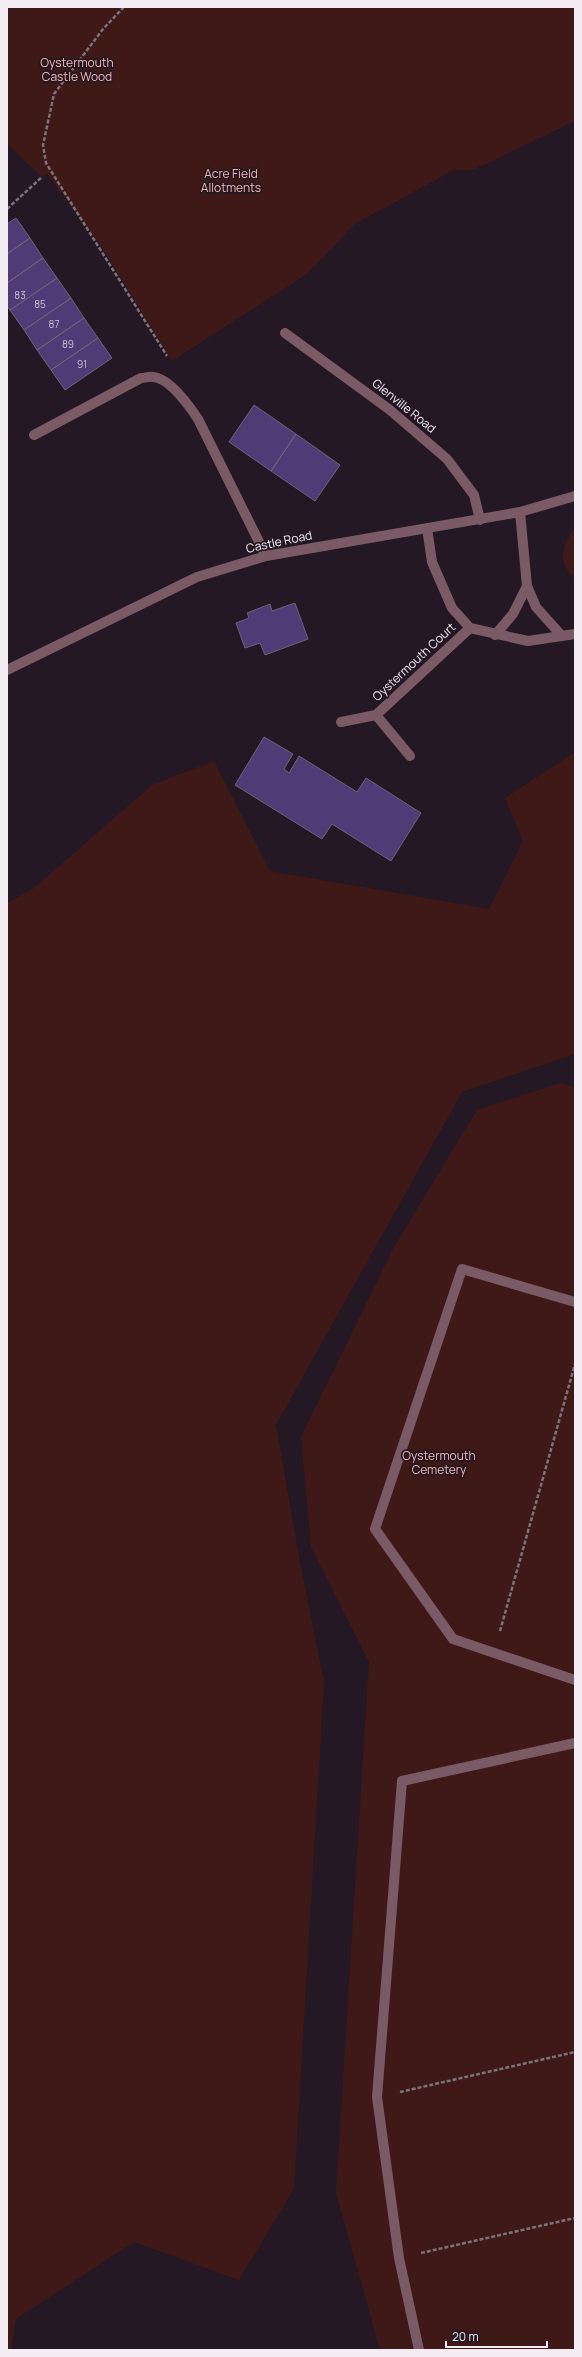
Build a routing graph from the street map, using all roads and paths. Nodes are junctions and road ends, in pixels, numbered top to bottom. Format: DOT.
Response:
graph roads {
  1 [pos="124,7"];
  2 [pos="42,177"];
  3 [pos="7,209"];
  4 [pos="286,333"];
  5 [pos="168,383"];
  6 [pos="34,435"];
  7 [pos="575,496"];
  8 [pos="520,512"];
  9 [pos="480,520"];
  10 [pos="426,528"];
  11 [pos="266,556"];
  12 [pos="527,586"];
  13 [pos="470,628"];
  14 [pos="575,634"];
  15 [pos="495,635"];
  16 [pos="561,636"];
  17 [pos="7,670"];
  18 [pos="376,715"];
  19 [pos="341,722"];
  20 [pos="410,756"];
  21 [pos="575,1302"];
  22 [pos="575,1364"];
  23 [pos="493,1653"];
  24 [pos="575,1680"];
  25 [pos="575,1743"];
  26 [pos="575,2052"];
  27 [pos="377,2097"];
  28 [pos="575,2218"];
  29 [pos="399,2258"];
  30 [pos="419,2350"];
  1 -- 5 [label="path"];
  2 -- 3 [label="path"];
  4 -- 9 [label="street, Glenville Road"];
  5 -- 6 [label="street"];
  5 -- 11 [label="street"];
  7 -- 8 [label="street, Castle Road"];
  8 -- 9 [label="street, Castle Road"];
  8 -- 12 [label="street"];
  9 -- 10 [label="street, Castle Road"];
  10 -- 11 [label="street, Castle Road"];
  10 -- 13 [label="street"];
  11 -- 17 [label="street, Castle Road"];
  12 -- 15 [label="street"];
  12 -- 16 [label="street"];
  13 -- 15 [label="street"];
  13 -- 18 [label="street, Oystermouth Court"];
  14 -- 16 [label="street"];
  15 -- 16 [label="street"];
  18 -- 19 [label="street, Oystermouth Court"];
  18 -- 20 [label="street, Oystermouth Court"];
  21 -- 23 [label="street"];
  22 -- 23 [label="path"];
  23 -- 24 [label="street"];
  25 -- 27 [label="street"];
  26 -- 27 [label="path"];
  27 -- 29 [label="street"];
  28 -- 29 [label="path"];
  29 -- 30 [label="street"];
}
